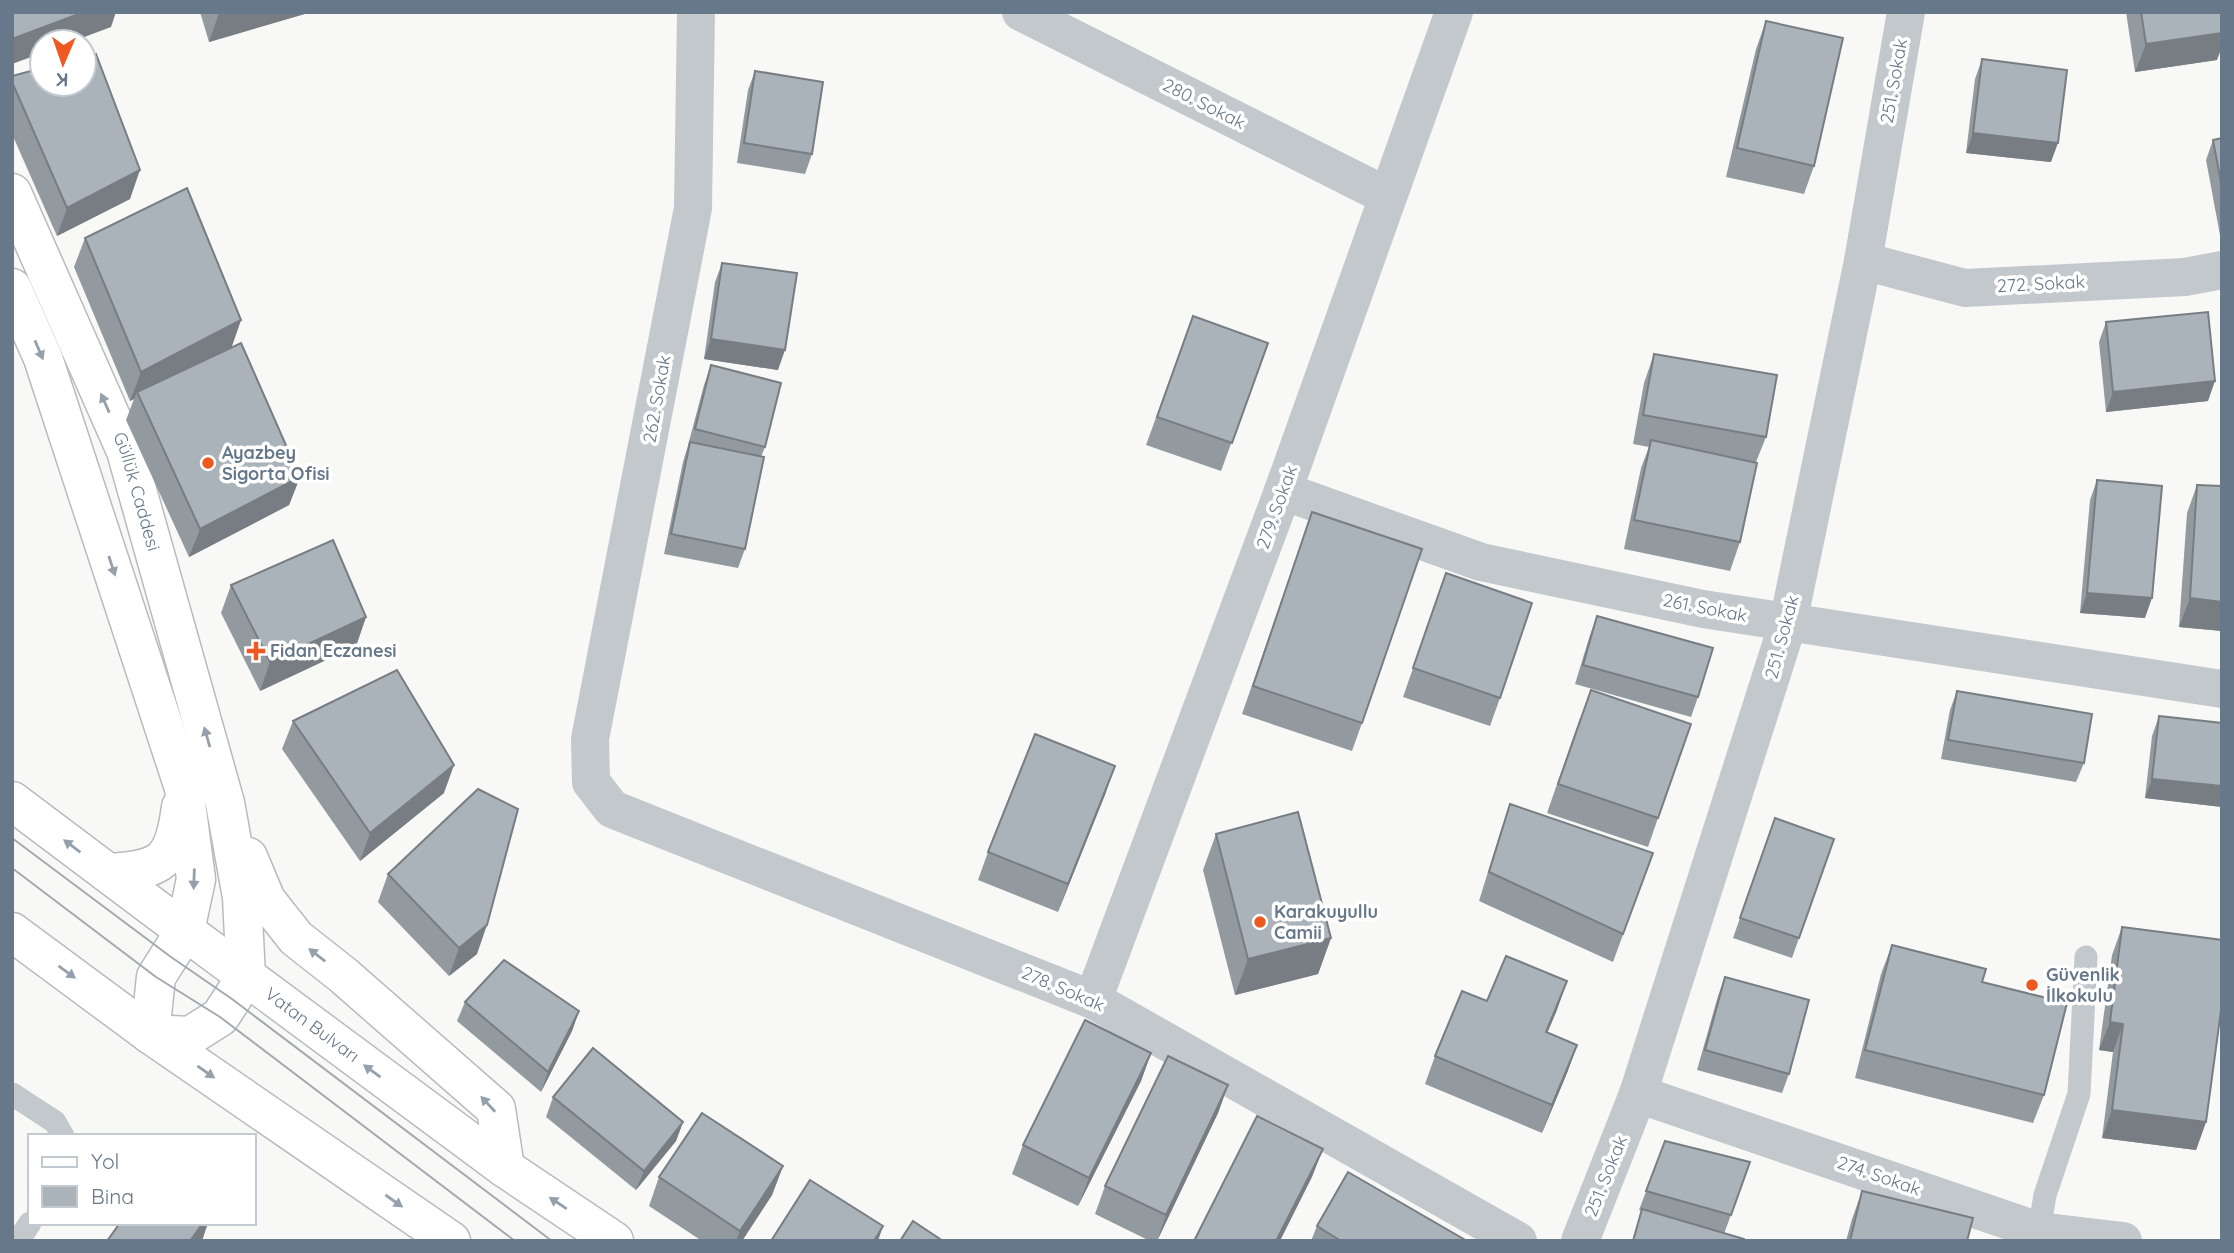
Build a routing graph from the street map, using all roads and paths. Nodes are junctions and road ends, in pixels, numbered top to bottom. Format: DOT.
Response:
graph roads {
  1 [pos="696,12"];
  2 [pos="1021,12"];
  3 [pos="1454,12"];
  4 [pos="1906,12"];
  5 [pos="12,193"];
  6 [pos="1387,196"];
  7 [pos="1863,261"];
  8 [pos="2222,270"];
  9 [pos="12,288"];
  10 [pos="1283,491"];
  11 [pos="1788,623"];
  12 [pos="2222,689"];
  13 [pos="591,782"];
  14 [pos="184,788"];
  15 [pos="12,801"];
  16 [pos="225,803"];
  17 [pos="108,873"];
  18 [pos="185,931"];
  19 [pos="12,932"];
  20 [pos="2085,957"];
  21 [pos="246,977"];
  22 [pos="1093,999"];
  23 [pos="150,1034"];
  24 [pos="12,1094"];
  25 [pos="1638,1094"];
  26 [pos="61,1134"];
  27 [pos="505,1168"];
  28 [pos="29,1225"];
  29 [pos="2038,1236"];
  30 [pos="18,1241"];
  31 [pos="451,1241"];
  32 [pos="614,1241"];
  33 [pos="1518,1241"];
  34 [pos="1580,1241"];
  35 [pos="2123,1241"];
  1 -- 13 [label="street, 262. Sokak"];
  2 -- 6 [label="street, 280. Sokak"];
  3 -- 6 [label="street, 279. Sokak"];
  4 -- 7 [label="street, 251. Sokak"];
  16 -- 5 [label="main road, Güllük Caddesi, one-way"];
  6 -- 10 [label="street, 279. Sokak"];
  7 -- 8 [label="street, 272. Sokak"];
  7 -- 11 [label="street, 251. Sokak"];
  9 -- 14 [label="main road, one-way"];
  10 -- 11 [label="street, 261. Sokak"];
  10 -- 22 [label="street, 279. Sokak"];
  11 -- 12 [label="street, 261. Sokak"];
  11 -- 25 [label="street, 251. Sokak"];
  13 -- 22 [label="street, 278. Sokak"];
  14 -- 17 [label="main road"];
  14 -- 18 [label="main road, one-way"];
  17 -- 15 [label="main road, Vatan Bulvarı, one-way"];
  16 -- 21 [label="main road"];
  27 -- 16 [label="main road, one-way"];
  17 -- 18 [label="main road, Vatan Bulvarı"];
  18 -- 21 [label="main road, Vatan Bulvarı"];
  18 -- 23 [label="main road"];
  19 -- 23 [label="main road, one-way"];
  20 -- 29 [label="lane"];
  21 -- 23 [label="main road"];
  27 -- 21 [label="main road, Vatan Bulvarı, one-way"];
  22 -- 33 [label="street, 278. Sokak"];
  23 -- 31 [label="main road, one-way"];
  24 -- 26 [label="lane"];
  25 -- 29 [label="street, 274. Sokak"];
  25 -- 34 [label="street, 251. Sokak"];
  32 -- 27 [label="main road, Vatan Bulvarı, one-way"];
  28 -- 30 [label="lane"];
  29 -- 35 [label="street, 274. Sokak"];
}
